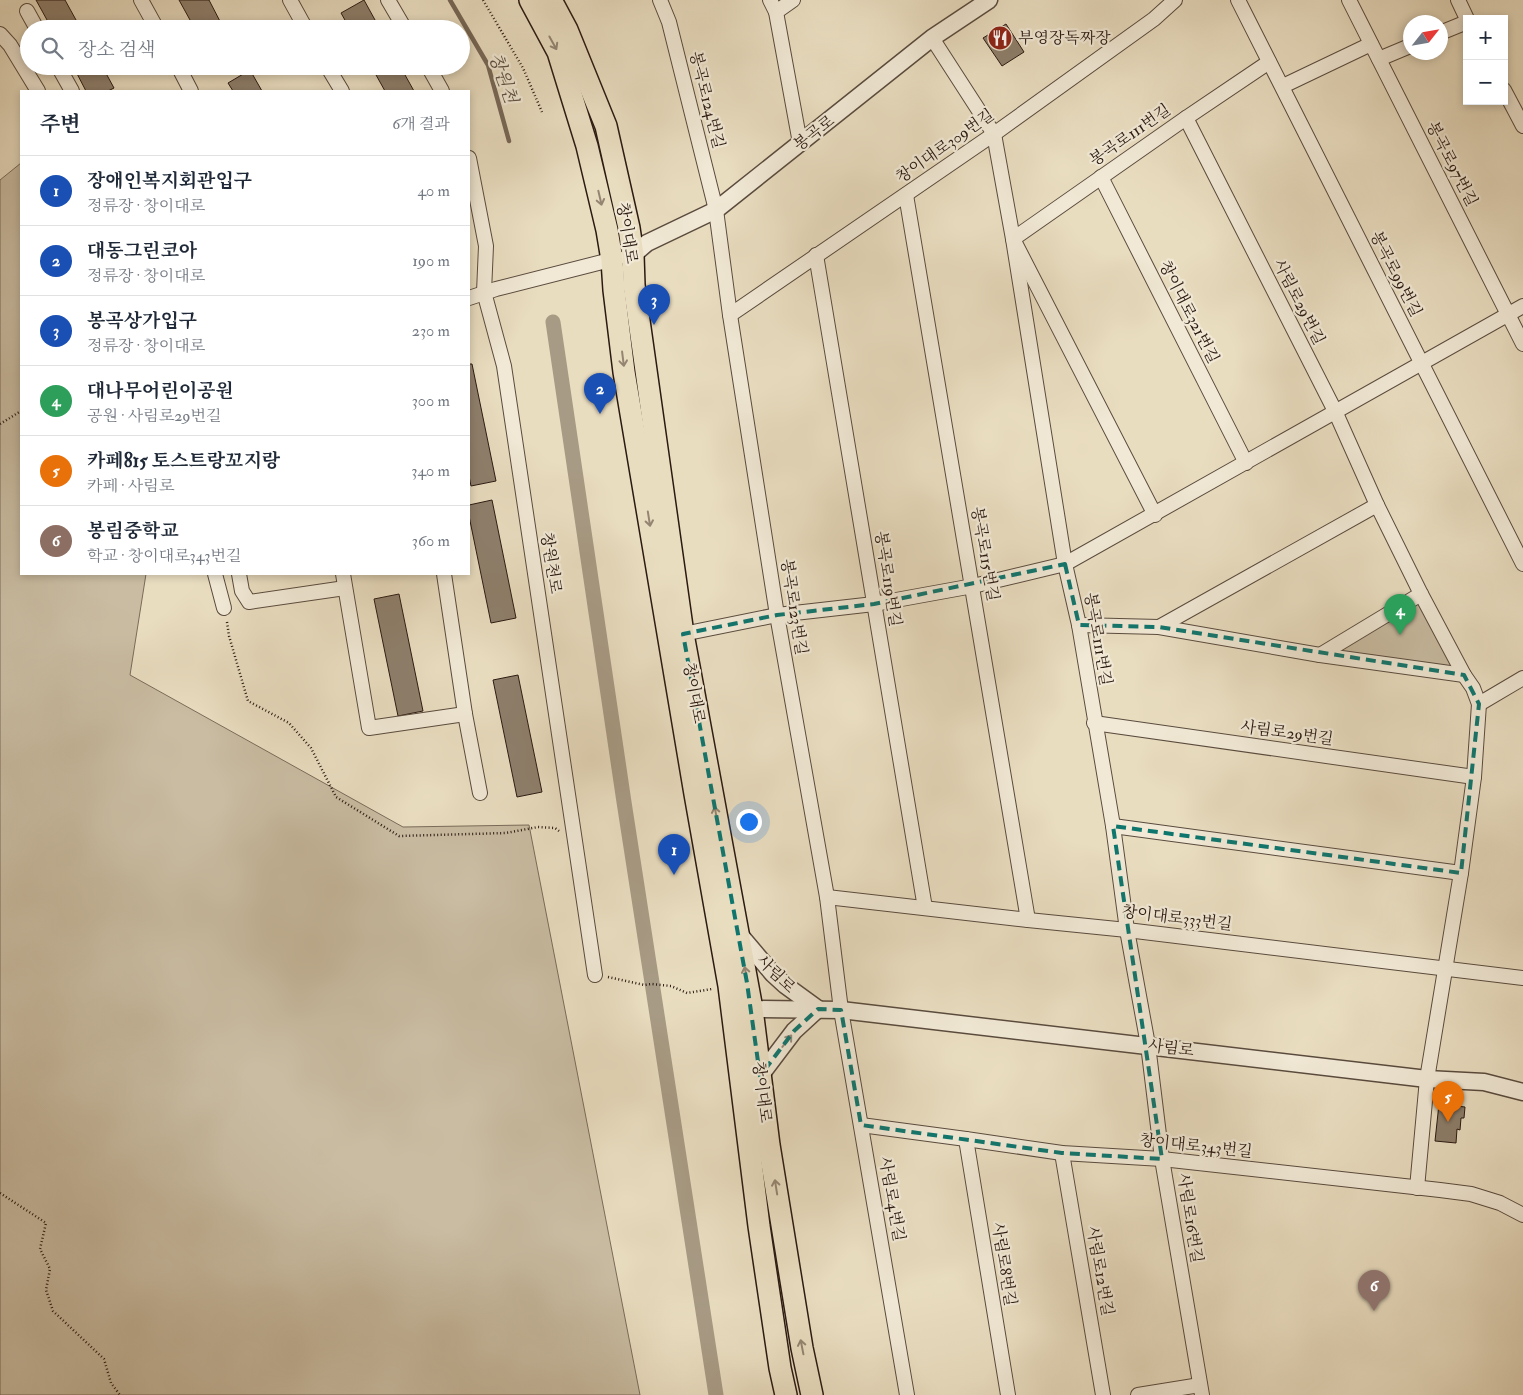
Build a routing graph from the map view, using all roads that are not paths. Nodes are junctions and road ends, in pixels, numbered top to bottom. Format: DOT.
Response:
graph roads {
  1 [pos="141,0"];
  2 [pos="290,0"];
  3 [pos="388,0"];
  4 [pos="530,0"];
  5 [pos="551,0"];
  6 [pos="660,0"];
  7 [pos="792,0"];
  8 [pos="989,0"];
  9 [pos="1175,0"];
  10 [pos="1238,0"];
  11 [pos="1349,0"];
  12 [pos="1458,0"];
  13 [pos="773,6"];
  14 [pos="27,11"];
  15 [pos="1465,15"];
  16 [pos="32,20"];
  17 [pos="152,20"];
  18 [pos="301,20"];
  19 [pos="400,20"];
  20 [pos="1463,22"];
  21 [pos="1448,29"];
  22 [pos="0,34"];
  23 [pos="932,38"];
  24 [pos="1371,44"];
  25 [pos="1403,49"];
  26 [pos="1380,59"];
  27 [pos="20,61"];
  28 [pos="1269,62"];
  29 [pos="28,75"];
  30 [pos="63,75"];
  31 [pos="183,75"];
  32 [pos="333,75"];
  33 [pos="433,75"];
  34 [pos="1283,86"];
  35 [pos="37,90"];
  36 [pos="71,90"];
  37 [pos="190,90"];
  38 [pos="341,90"];
  39 [pos="441,90"];
  40 [pos="1508,98"];
  41 [pos="1186,118"];
  42 [pos="1523,126"];
  43 [pos="994,134"];
  44 [pos="800,143"];
  45 [pos="470,163"];
  46 [pos="1101,177"];
  47 [pos="906,195"];
  48 [pos="716,210"];
  49 [pos="1013,240"];
  50 [pos="633,255"];
  51 [pos="816,255"];
  52 [pos="612,260"];
  53 [pos="490,291"];
  54 [pos="470,298"];
  55 [pos="1523,306"];
  56 [pos="730,315"];
  57 [pos="1508,315"];
  58 [pos="1523,344"];
  59 [pos="1422,364"];
  60 [pos="1335,411"];
  61 [pos="1246,462"];
  62 [pos="1377,505"];
  63 [pos="1155,515"];
  64 [pos="1065,564"];
  65 [pos="1523,564"];
  66 [pos="215,575"];
  67 [pos="239,575"];
  68 [pos="343,575"];
  69 [pos="444,575"];
  70 [pos="972,586"];
  71 [pos="345,588"];
  72 [pos="1421,594"];
  73 [pos="874,604"];
  74 [pos="224,608"];
  75 [pos="777,615"];
  76 [pos="1079,625"];
  77 [pos="1159,627"];
  78 [pos="683,634"];
  79 [pos="1320,655"];
  80 [pos="1464,675"];
  81 [pos="1523,678"];
  82 [pos="1479,704"];
  83 [pos="465,714"];
  84 [pos="1094,724"];
  85 [pos="1474,777"];
  86 [pos="480,793"];
  87 [pos="1112,826"];
  88 [pos="1461,873"];
  89 [pos="827,897"];
  90 [pos="925,908"];
  91 [pos="1028,920"];
  92 [pos="1127,930"];
  93 [pos="738,933"];
  94 [pos="1445,969"];
  95 [pos="595,975"];
  96 [pos="1523,978"];
  97 [pos="752,1009"];
  98 [pos="818,1009"];
  99 [pos="841,1010"];
  100 [pos="1148,1045"];
  101 [pos="760,1076"];
  102 [pos="1427,1079"];
  103 [pos="1523,1092"];
  104 [pos="861,1125"];
  105 [pos="966,1139"];
  106 [pos="1062,1153"];
  107 [pos="1162,1159"];
  108 [pos="1417,1188"];
  109 [pos="1523,1215"];
  110 [pos="1201,1390"];
  111 [pos="786,1395"];
  112 [pos="812,1395"];
  113 [pos="907,1395"];
  114 [pos="1008,1395"];
  115 [pos="1104,1395"];
  116 [pos="1138,1395"];
  1 -- 17 [label="street"];
  2 -- 18 [label="street"];
  3 -- 19 [label="street"];
  4 -- 52 [label="main road, 창이대로, one-way"];
  5 -- 50 [label="main road, 창이대로"];
  6 -- 48 [label="street, 봉곡로124번길"];
  7 -- 13 [label="street"];
  8 -- 23 [label="street, 봉곡로"];
  9 -- 43 [label="street, 창이대로309번길"];
  10 -- 28 [label="street, 봉곡로99번길"];
  11 -- 24 [label="street, 봉곡로97번길"];
  12 -- 15 [label="street"];
  13 -- 44 [label="street"];
  14 -- 16 [label="street"];
  20 -- 21 [label="street"];
  22 -- 27 [label="street"];
  23 -- 43 [label="street, 봉곡로111번길"];
  23 -- 44 [label="street, 봉곡로"];
  24 -- 26 [label="street, 봉곡로97번길"];
  24 -- 34 [label="street"];
  25 -- 26 [label="street"];
  26 -- 57 [label="street, 봉곡로97번길"];
  28 -- 34 [label="street, 봉곡로99번길"];
  28 -- 41 [label="street, 봉곡로111번길"];
  29 -- 35 [label="street"];
  30 -- 36 [label="street"];
  31 -- 37 [label="street"];
  32 -- 38 [label="street"];
  33 -- 39 [label="street"];
  34 -- 59 [label="street, 봉곡로99번길"];
  40 -- 42 [label="street"];
  41 -- 46 [label="street, 봉곡로111번길"];
  41 -- 60 [label="street, 사림로29번길"];
  43 -- 47 [label="street, 창이대로309번길"];
  43 -- 49 [label="street, 봉곡로111번길"];
  44 -- 48 [label="street, 봉곡로"];
  45 -- 53 [label="street, 창원천로"];
  46 -- 49 [label="street, 봉곡로111번길"];
  46 -- 61 [label="street, 창이대로321번길"];
  47 -- 51 [label="street, 창이대로309번길"];
  47 -- 70 [label="street, 봉곡로115번길"];
  48 -- 50 [label="street, 봉곡로"];
  48 -- 56 [label="street, 봉곡로123번길"];
  49 -- 63 [label="street"];
  49 -- 64 [label="street, 봉곡로111번길"];
  50 -- 52 [label="street"];
  50 -- 78 [label="main road, 창이대로"];
  51 -- 56 [label="street, 창이대로309번길"];
  51 -- 73 [label="street, 봉곡로119번길"];
  52 -- 53 [label="street"];
  52 -- 111 [label="main road, 창이대로, one-way"];
  53 -- 54 [label="street"];
  53 -- 95 [label="street, 창원천로"];
  55 -- 57 [label="street"];
  56 -- 75 [label="street, 봉곡로123번길"];
  57 -- 58 [label="street, 봉곡로97번길"];
  57 -- 59 [label="street"];
  59 -- 60 [label="street"];
  59 -- 65 [label="street, 봉곡로99번길"];
  60 -- 61 [label="street"];
  60 -- 62 [label="street, 사림로29번길"];
  61 -- 63 [label="street"];
  62 -- 72 [label="street, 사림로29번길"];
  62 -- 77 [label="street"];
  63 -- 64 [label="street"];
  64 -- 70 [label="street"];
  64 -- 76 [label="street, 봉곡로111번길"];
  66 -- 74 [label="street"];
  67 -- 71 [label="street"];
  68 -- 71 [label="street"];
  69 -- 83 [label="street"];
  70 -- 73 [label="street"];
  70 -- 91 [label="street, 봉곡로115번길"];
  71 -- 83 [label="street"];
  72 -- 79 [label="street"];
  72 -- 80 [label="street, 사림로29번길"];
  73 -- 75 [label="street"];
  73 -- 90 [label="street, 봉곡로119번길"];
  75 -- 78 [label="street"];
  75 -- 89 [label="street, 봉곡로123번길"];
  76 -- 77 [label="street"];
  76 -- 84 [label="street, 봉곡로111번길"];
  77 -- 79 [label="street"];
  93 -- 78 [label="main road, 창이대로, one-way"];
  79 -- 80 [label="street"];
  80 -- 82 [label="street, 사림로29번길"];
  81 -- 82 [label="street"];
  82 -- 85 [label="street, 사림로29번길"];
  83 -- 86 [label="street"];
  84 -- 85 [label="street, 사림로29번길"];
  84 -- 87 [label="street, 봉곡로111번길"];
  85 -- 88 [label="street, 사림로29번길"];
  87 -- 88 [label="street"];
  87 -- 92 [label="street, 봉곡로111번길"];
  88 -- 94 [label="street, 사림로29번길"];
  89 -- 90 [label="street, 창이대로333번길"];
  89 -- 99 [label="street, 봉곡로123번길"];
  90 -- 91 [label="street, 창이대로333번길"];
  91 -- 92 [label="street, 창이대로333번길"];
  92 -- 94 [label="street, 창이대로333번길"];
  92 -- 100 [label="street, 봉곡로111번길"];
  97 -- 93 [label="main road, 창이대로, one-way"];
  93 -- 98 [label="street, 사림로"];
  94 -- 96 [label="street, 창이대로333번길"];
  94 -- 102 [label="street, 사림로29번길"];
  97 -- 98 [label="street, 사림로"];
  97 -- 101 [label="main road, 창이대로"];
  98 -- 99 [label="street, 사림로"];
  101 -- 98 [label="street, one-way"];
  99 -- 100 [label="street, 사림로"];
  99 -- 104 [label="street, 사림로4번길"];
  100 -- 102 [label="street, 사림로"];
  100 -- 107 [label="street, 사림로16번길"];
  112 -- 101 [label="main road, 창이대로, one-way"];
  102 -- 103 [label="street, 사림로"];
  102 -- 108 [label="street, 사림로29번길"];
  104 -- 105 [label="street, 창이대로343번길"];
  104 -- 113 [label="street, 사림로4번길"];
  105 -- 106 [label="street, 창이대로343번길"];
  105 -- 114 [label="street, 사림로8번길"];
  106 -- 107 [label="street, 창이대로343번길"];
  106 -- 115 [label="street, 사림로12번길"];
  107 -- 108 [label="street, 창이대로343번길"];
  107 -- 110 [label="street, 사림로16번길"];
  108 -- 109 [label="street, 창이대로343번길"];
  110 -- 116 [label="street"];
}
